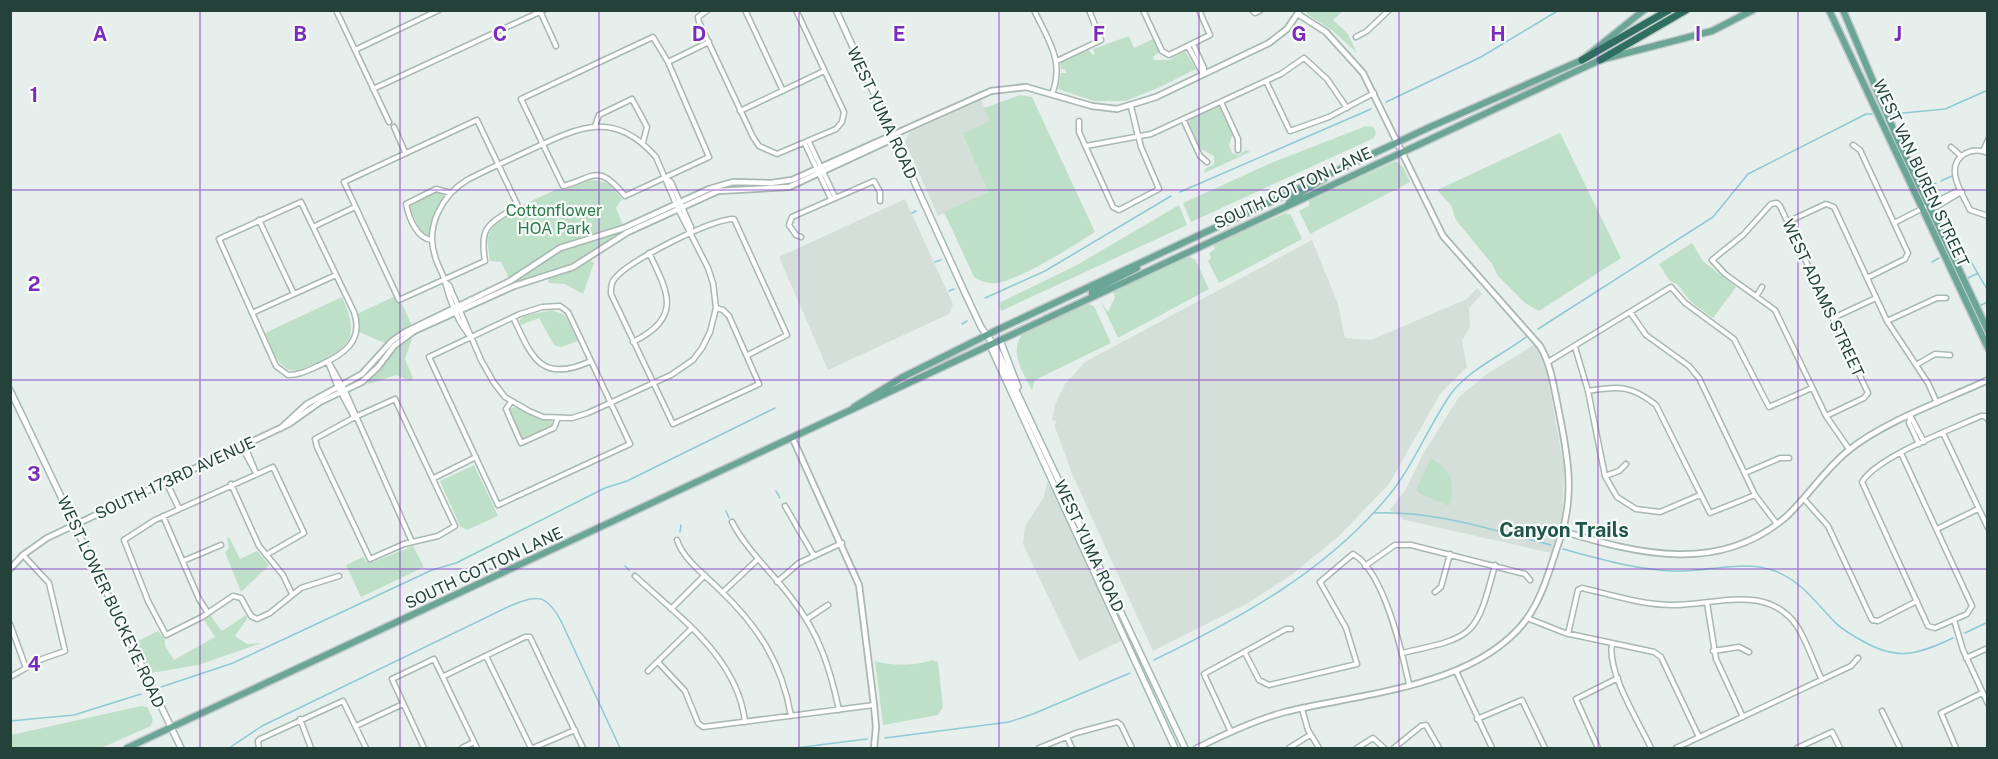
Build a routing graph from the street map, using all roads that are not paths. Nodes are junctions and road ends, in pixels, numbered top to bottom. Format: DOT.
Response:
graph roads {
  1 [pos="336,10"];
  2 [pos="439,10"];
  3 [pos="708,10"];
  4 [pos="745,10"];
  5 [pos="796,10"];
  6 [pos="836,10"];
  7 [pos="1034,10"];
  8 [pos="1089,10"];
  9 [pos="1143,10"];
  10 [pos="1199,10"];
  11 [pos="1261,10"];
  12 [pos="1389,10"];
  13 [pos="1644,10"];
  14 [pos="1669,10"];
  15 [pos="1686,10"];
  16 [pos="1753,10"];
  17 [pos="1829,10"];
  18 [pos="1843,10"];
  19 [pos="541,11"];
  20 [pos="1254,12"];
  21 [pos="1299,12"];
  22 [pos="1356,38"];
  23 [pos="709,42"];
  24 [pos="1193,44"];
  25 [pos="556,46"];
  26 [pos="1188,46"];
  27 [pos="355,50"];
  28 [pos="1582,60"];
  29 [pos="1600,60"];
  30 [pos="1057,61"];
  31 [pos="668,62"];
  32 [pos="824,71"];
  33 [pos="1204,74"];
  34 [pos="1266,81"];
  35 [pos="373,89"];
  36 [pos="783,91"];
  37 [pos="1052,93"];
  38 [pos="1374,93"];
  39 [pos="1221,102"];
  40 [pos="1131,106"];
  41 [pos="1347,108"];
  42 [pos="740,111"];
  43 [pos="1882,114"];
  44 [pos="1183,119"];
  45 [pos="1079,121"];
  46 [pos="389,122"];
  47 [pos="595,126"];
  48 [pos="394,127"];
  49 [pos="893,136"];
  50 [pos="1138,138"];
  51 [pos="1988,140"];
  52 [pos="643,142"];
  53 [pos="1398,142"];
  54 [pos="807,143"];
  55 [pos="542,145"];
  56 [pos="1853,145"];
  57 [pos="1086,146"];
  58 [pos="1951,147"];
  59 [pos="1238,150"];
  60 [pos="405,152"];
  61 [pos="1402,152"];
  62 [pos="1985,152"];
  63 [pos="1961,156"];
  64 [pos="1207,162"];
  65 [pos="500,164"];
  66 [pos="820,170"];
  67 [pos="1332,172"];
  68 [pos="666,178"];
  69 [pos="1962,192"];
  70 [pos="451,193"];
  71 [pos="833,198"];
  72 [pos="880,201"];
  73 [pos="1288,205"];
  74 [pos="679,206"];
  75 [pos="356,207"];
  76 [pos="1926,208"];
  77 [pos="1988,216"];
  78 [pos="259,220"];
  79 [pos="1788,222"];
  80 [pos="1894,223"];
  81 [pos="313,227"];
  82 [pos="691,234"];
  83 [pos="801,237"];
  84 [pos="1192,238"];
  85 [pos="432,240"];
  86 [pos="1196,248"];
  87 [pos="650,253"];
  88 [pos="1149,258"];
  89 [pos="336,275"];
  90 [pos="1867,278"];
  91 [pos="445,282"];
  92 [pos="1762,287"];
  93 [pos="294,294"];
  94 [pos="1757,295"];
  95 [pos="1092,297"];
  96 [pos="1876,298"];
  97 [pos="1946,298"];
  98 [pos="716,308"];
  99 [pos="458,309"];
  100 [pos="1630,312"];
  101 [pos="252,313"];
  102 [pos="513,317"];
  103 [pos="1833,318"];
  104 [pos="1887,321"];
  105 [pos="1988,331"];
  106 [pos="986,335"];
  107 [pos="471,337"];
  108 [pos="1000,340"];
  109 [pos="633,342"];
  110 [pos="992,344"];
  111 [pos="1575,347"];
  112 [pos="1988,348"];
  113 [pos="747,355"];
  114 [pos="1950,355"];
  115 [pos="328,361"];
  116 [pos="591,361"];
  117 [pos="1548,362"];
  118 [pos="1916,365"];
  119 [pos="915,371"];
  120 [pos="1988,380"];
  121 [pos="653,383"];
  122 [pos="1812,388"];
  123 [pos="342,389"];
  124 [pos="10,390"];
  125 [pos="1017,391"];
  126 [pos="1588,391"];
  127 [pos="888,393"];
  128 [pos="511,402"];
  129 [pos="612,403"];
  130 [pos="1937,404"];
  131 [pos="851,409"];
  132 [pos="1826,416"];
  133 [pos="1910,416"];
  134 [pos="355,417"];
  135 [pos="1022,417"];
  136 [pos="558,418"];
  137 [pos="1986,418"];
  138 [pos="1943,433"];
  139 [pos="793,439"];
  140 [pos="1922,443"];
  141 [pos="244,446"];
  142 [pos="1849,449"];
  143 [pos="1901,453"];
  144 [pos="476,458"];
  145 [pos="1789,458"];
  146 [pos="1626,464"];
  147 [pos="256,473"];
  148 [pos="1745,473"];
  149 [pos="1605,476"];
  150 [pos="1057,477"];
  151 [pos="434,478"];
  152 [pos="166,482"];
  153 [pos="231,484"];
  154 [pos="1700,495"];
  155 [pos="1755,495"];
  156 [pos="1803,500"];
  157 [pos="785,506"];
  158 [pos="179,509"];
  159 [pos="1978,509"];
  160 [pos="163,516"];
  161 [pos="732,522"];
  162 [pos="1777,524"];
  163 [pos="74,525"];
  164 [pos="1988,528"];
  165 [pos="1937,529"];
  166 [pos="1562,531"];
  167 [pos="676,540"];
  168 [pos="412,542"];
  169 [pos="842,543"];
  170 [pos="221,545"];
  171 [pos="1450,554"];
  172 [pos="23,555"];
  173 [pos="266,555"];
  174 [pos="814,556"];
  175 [pos="757,560"];
  176 [pos="182,561"];
  177 [pos="1495,565"];
  178 [pos="1365,567"];
  179 [pos="10,569"];
  180 [pos="705,575"];
  181 [pos="339,576"];
  182 [pos="635,576"];
  183 [pos="1530,580"];
  184 [pos="777,582"];
  185 [pos="723,592"];
  186 [pos="1435,592"];
  187 [pos="292,594"];
  188 [pos="1917,601"];
  189 [pos="1707,603"];
  190 [pos="828,605"];
  191 [pos="670,609"];
  192 [pos="208,612"];
  193 [pos="1114,614"];
  194 [pos="1527,618"];
  195 [pos="807,619"];
  196 [pos="1954,620"];
  197 [pos="10,624"];
  198 [pos="691,629"];
  199 [pos="1291,629"];
  200 [pos="1568,634"];
  201 [pos="1612,644"];
  202 [pos="1988,648"];
  203 [pos="1137,649"];
  204 [pos="1713,651"];
  205 [pos="1749,652"];
  206 [pos="1245,653"];
  207 [pos="1402,653"];
  208 [pos="486,656"];
  209 [pos="1858,658"];
  210 [pos="1966,658"];
  211 [pos="658,662"];
  212 [pos="26,668"];
  213 [pos="648,671"];
  214 [pos="1456,671"];
  215 [pos="444,676"];
  216 [pos="10,677"];
  217 [pos="1618,678"];
  218 [pos="1822,680"];
  219 [pos="1409,684"];
  220 [pos="1982,693"];
  221 [pos="403,704"];
  222 [pos="1988,704"];
  223 [pos="874,705"];
  224 [pos="1302,709"];
  225 [pos="839,710"];
  226 [pos="1882,711"];
  227 [pos="791,716"];
  228 [pos="1743,717"];
  229 [pos="300,719"];
  230 [pos="1478,719"];
  231 [pos="745,722"];
  232 [pos="356,726"];
  233 [pos="171,729"];
  234 [pos="575,730"];
  235 [pos="1231,732"];
  236 [pos="1310,735"];
  237 [pos="1067,737"];
  238 [pos="1699,737"];
  239 [pos="474,742"];
  240 [pos="874,746"];
  241 [pos="127,748"];
  242 [pos="181,748"];
  243 [pos="260,748"];
  244 [pos="311,748"];
  245 [pos="366,748"];
  246 [pos="424,748"];
  247 [pos="462,748"];
  248 [pos="477,748"];
  249 [pos="532,748"];
  250 [pos="583,748"];
  251 [pos="1039,748"];
  252 [pos="1072,748"];
  253 [pos="1132,748"];
  254 [pos="1175,748"];
  255 [pos="1185,748"];
  256 [pos="1197,748"];
  257 [pos="1289,748"];
  258 [pos="1319,748"];
  259 [pos="1357,748"];
  260 [pos="1384,748"];
  261 [pos="1394,748"];
  262 [pos="1439,748"];
  263 [pos="1492,748"];
  264 [pos="1545,748"];
  265 [pos="1598,748"];
  266 [pos="1651,748"];
  267 [pos="1676,748"];
  268 [pos="1797,748"];
  269 [pos="1840,748"];
  270 [pos="1900,748"];
  271 [pos="1956,748"];
  1 -- 27 [label="street"];
  2 -- 27 [label="street"];
  3 -- 23 [label="street"];
  4 -- 36 [label="street"];
  5 -- 32 [label="street"];
  6 -- 49 [label="main road, WEST YUMA ROAD"];
  7 -- 30 [label="street"];
  8 -- 30 [label="street"];
  9 -- 26 [label="street"];
  10 -- 24 [label="street"];
  11 -- 20 [label="street"];
  12 -- 22 [label="street"];
  13 -- 28 [label="main road, SOUTH COTTON LANE"];
  14 -- 28 [label="highway"];
  15 -- 29 [label="highway"];
  16 -- 29 [label="main road, SOUTH COTTON LANE"];
  17 -- 43 [label="main road, WEST VAN BUREN STREET"];
  18 -- 43 [label="main road, WEST VAN BUREN STREET"];
  19 -- 25 [label="street"];
  19 -- 35 [label="street"];
  21 -- 33 [label="street, SOUTH 173RD AVENUE"];
  21 -- 38 [label="street"];
  23 -- 31 [label="street"];
  23 -- 42 [label="street"];
  24 -- 26 [label="street"];
  24 -- 33 [label="street"];
  26 -- 33 [label="street"];
  27 -- 35 [label="street"];
  28 -- 53 [label="main road, SOUTH COTTON LANE"];
  29 -- 61 [label="main road, SOUTH COTTON LANE"];
  30 -- 37 [label="street"];
  31 -- 55 [label="street"];
  31 -- 68 [label="street"];
  32 -- 36 [label="street"];
  32 -- 54 [label="street"];
  33 -- 40 [label="street, SOUTH 173RD AVENUE"];
  34 -- 39 [label="street"];
  34 -- 41 [label="street"];
  34 -- 41 [label="street"];
  35 -- 46 [label="street"];
  36 -- 42 [label="street"];
  37 -- 40 [label="street, SOUTH 173RD AVENUE"];
  37 -- 49 [label="street, SOUTH 173RD AVENUE"];
  38 -- 41 [label="street"];
  38 -- 53 [label="street"];
  39 -- 44 [label="street"];
  39 -- 59 [label="street"];
  40 -- 50 [label="street"];
  42 -- 54 [label="street"];
  43 -- 76 [label="main road, WEST VAN BUREN STREET"];
  44 -- 50 [label="street"];
  44 -- 64 [label="street"];
  45 -- 57 [label="street"];
  47 -- 52 [label="street"];
  47 -- 52 [label="street"];
  47 -- 55 [label="street"];
  48 -- 60 [label="street"];
  49 -- 66 [label="street, SOUTH 173RD AVENUE"];
  49 -- 106 [label="main road, WEST YUMA ROAD"];
  50 -- 57 [label="street"];
  50 -- 57 [label="street"];
  51 -- 62 [label="street"];
  52 -- 68 [label="street"];
  53 -- 61 [label="street"];
  53 -- 67 [label="main road, SOUTH COTTON LANE"];
  54 -- 66 [label="street"];
  55 -- 65 [label="street"];
  55 -- 68 [label="street"];
  56 -- 80 [label="street"];
  58 -- 63 [label="street"];
  60 -- 65 [label="street"];
  60 -- 75 [label="street"];
  61 -- 73 [label="main road, SOUTH COTTON LANE"];
  61 -- 117 [label="street"];
  62 -- 63 [label="street"];
  63 -- 69 [label="street"];
  65 -- 70 [label="street"];
  65 -- 91 [label="street"];
  66 -- 71 [label="street"];
  66 -- 74 [label="street, SOUTH 173RD AVENUE"];
  67 -- 73 [label="main road"];
  67 -- 84 [label="main road, SOUTH COTTON LANE"];
  68 -- 74 [label="street"];
  69 -- 76 [label="street"];
  69 -- 77 [label="street"];
  70 -- 85 [label="street"];
  70 -- 85 [label="street"];
  71 -- 72 [label="street"];
  71 -- 83 [label="street"];
  73 -- 86 [label="main road, SOUTH COTTON LANE"];
  74 -- 82 [label="street"];
  74 -- 99 [label="street, SOUTH 173RD AVENUE"];
  74 -- 99 [label="street, SOUTH 173RD AVENUE"];
  75 -- 81 [label="street"];
  75 -- 91 [label="street"];
  76 -- 80 [label="street"];
  76 -- 105 [label="main road, WEST VAN BUREN STREET"];
  76 -- 112 [label="main road, WEST VAN BUREN STREET"];
  78 -- 81 [label="street"];
  78 -- 93 [label="street"];
  78 -- 101 [label="street"];
  79 -- 90 [label="street"];
  79 -- 94 [label="street, WEST ADAMS STREET"];
  79 -- 103 [label="street, WEST ADAMS STREET"];
  80 -- 90 [label="street"];
  81 -- 89 [label="street"];
  82 -- 87 [label="street"];
  82 -- 98 [label="street"];
  82 -- 113 [label="street"];
  84 -- 86 [label="main road"];
  84 -- 88 [label="main road, SOUTH COTTON LANE"];
  85 -- 91 [label="street"];
  86 -- 95 [label="main road, SOUTH COTTON LANE"];
  87 -- 109 [label="street"];
  87 -- 109 [label="street"];
  88 -- 95 [label="main road"];
  88 -- 106 [label="main road, SOUTH COTTON LANE"];
  89 -- 93 [label="street"];
  89 -- 115 [label="street"];
  90 -- 96 [label="street"];
  91 -- 99 [label="street"];
  92 -- 94 [label="street"];
  93 -- 101 [label="street"];
  94 -- 122 [label="street"];
  95 -- 108 [label="main road, SOUTH COTTON LANE"];
  96 -- 103 [label="street"];
  96 -- 104 [label="street"];
  97 -- 104 [label="street"];
  98 -- 113 [label="street"];
  98 -- 121 [label="street"];
  99 -- 107 [label="street"];
  99 -- 123 [label="street, SOUTH 173RD AVENUE"];
  100 -- 111 [label="street"];
  100 -- 122 [label="street"];
  100 -- 148 [label="street"];
  101 -- 115 [label="street"];
  102 -- 107 [label="street"];
  102 -- 116 [label="street"];
  102 -- 116 [label="street"];
  103 -- 132 [label="street, WEST ADAMS STREET"];
  104 -- 118 [label="street"];
  106 -- 110 [label="main road, WEST YUMA ROAD"];
  106 -- 119 [label="main road, SOUTH COTTON LANE"];
  107 -- 128 [label="street"];
  107 -- 144 [label="street"];
  108 -- 110 [label="main road, SOUTH COTTON LANE"];
  108 -- 125 [label="main road"];
  109 -- 121 [label="street"];
  110 -- 125 [label="main road, WEST YUMA ROAD"];
  110 -- 127 [label="main road, SOUTH COTTON LANE"];
  110 -- 135 [label="main road, WEST YUMA ROAD"];
  111 -- 117 [label="street"];
  111 -- 126 [label="street"];
  113 -- 121 [label="street"];
  114 -- 118 [label="street"];
  115 -- 123 [label="street"];
  116 -- 129 [label="street"];
  117 -- 166 [label="street"];
  118 -- 130 [label="street"];
  119 -- 127 [label="main road"];
  119 -- 131 [label="main road, SOUTH COTTON LANE"];
  120 -- 130 [label="street"];
  121 -- 129 [label="street"];
  122 -- 132 [label="street"];
  123 -- 134 [label="street"];
  123 -- 141 [label="street, SOUTH 173RD AVENUE"];
  124 -- 163 [label="main road, WEST LOWER BUCKEYE ROAD"];
  125 -- 150 [label="main road, WEST YUMA ROAD"];
  126 -- 149 [label="street"];
  126 -- 154 [label="street"];
  127 -- 131 [label="main road, SOUTH COTTON LANE"];
  128 -- 136 [label="street"];
  128 -- 136 [label="street"];
  129 -- 136 [label="street"];
  129 -- 144 [label="street"];
  130 -- 133 [label="street"];
  131 -- 139 [label="main road, SOUTH COTTON LANE"];
  132 -- 142 [label="street"];
  133 -- 140 [label="street"];
  133 -- 142 [label="street"];
  134 -- 151 [label="street"];
  134 -- 168 [label="street"];
  134 -- 168 [label="street"];
  135 -- 150 [label="main road"];
  135 -- 193 [label="main road, WEST YUMA ROAD"];
  137 -- 138 [label="street"];
  138 -- 140 [label="street"];
  138 -- 159 [label="street"];
  139 -- 169 [label="street"];
  139 -- 233 [label="main road, SOUTH COTTON LANE"];
  140 -- 143 [label="street"];
  141 -- 147 [label="street"];
  141 -- 152 [label="street, SOUTH 173RD AVENUE"];
  142 -- 156 [label="street"];
  143 -- 165 [label="street"];
  143 -- 188 [label="street"];
  144 -- 151 [label="street"];
  145 -- 148 [label="street"];
  146 -- 149 [label="street"];
  147 -- 153 [label="street"];
  147 -- 173 [label="street"];
  148 -- 155 [label="street"];
  149 -- 154 [label="street"];
  150 -- 203 [label="main road, WEST YUMA ROAD"];
  151 -- 168 [label="street"];
  152 -- 158 [label="street"];
  152 -- 163 [label="street, SOUTH 173RD AVENUE"];
  153 -- 158 [label="street"];
  153 -- 173 [label="street"];
  154 -- 155 [label="street"];
  155 -- 162 [label="street"];
  156 -- 162 [label="street"];
  156 -- 188 [label="street"];
  157 -- 174 [label="street"];
  158 -- 160 [label="street"];
  159 -- 164 [label="street"];
  159 -- 165 [label="street"];
  160 -- 176 [label="street"];
  160 -- 192 [label="street"];
  161 -- 175 [label="street"];
  162 -- 166 [label="street"];
  163 -- 172 [label="street, SOUTH 173RD AVENUE"];
  163 -- 233 [label="main road, WEST LOWER BUCKEYE ROAD"];
  165 -- 196 [label="street"];
  166 -- 194 [label="street"];
  167 -- 180 [label="street"];
  169 -- 174 [label="street"];
  169 -- 223 [label="street"];
  170 -- 176 [label="street"];
  171 -- 177 [label="street"];
  171 -- 178 [label="street"];
  171 -- 186 [label="street"];
  172 -- 179 [label="street, SOUTH 173RD AVENUE"];
  172 -- 212 [label="street"];
  173 -- 187 [label="street"];
  174 -- 184 [label="street"];
  175 -- 184 [label="street"];
  175 -- 185 [label="street"];
  176 -- 192 [label="street"];
  177 -- 183 [label="street"];
  177 -- 207 [label="street"];
  178 -- 206 [label="street"];
  178 -- 207 [label="street"];
  180 -- 185 [label="street"];
  180 -- 191 [label="street"];
  181 -- 187 [label="street"];
  182 -- 191 [label="street"];
  184 -- 195 [label="street"];
  185 -- 227 [label="street"];
  187 -- 192 [label="street"];
  188 -- 196 [label="street"];
  189 -- 200 [label="street"];
  189 -- 204 [label="street"];
  189 -- 218 [label="street"];
  190 -- 195 [label="street"];
  191 -- 198 [label="street"];
  193 -- 203 [label="main road"];
  193 -- 254 [label="main road, WEST YUMA ROAD"];
  194 -- 200 [label="street"];
  194 -- 214 [label="street"];
  195 -- 225 [label="street"];
  196 -- 210 [label="street"];
  197 -- 212 [label="street"];
  198 -- 211 [label="street"];
  198 -- 231 [label="street"];
  199 -- 206 [label="street"];
  200 -- 201 [label="street"];
  201 -- 217 [label="street"];
  201 -- 238 [label="street"];
  202 -- 210 [label="street"];
  203 -- 255 [label="main road, WEST YUMA ROAD"];
  204 -- 205 [label="street"];
  204 -- 228 [label="street"];
  206 -- 235 [label="street"];
  207 -- 219 [label="street"];
  208 -- 215 [label="street"];
  208 -- 234 [label="street"];
  208 -- 249 [label="street"];
  209 -- 218 [label="street"];
  210 -- 220 [label="street"];
  211 -- 213 [label="street"];
  211 -- 231 [label="street"];
  212 -- 216 [label="street"];
  214 -- 219 [label="street"];
  214 -- 230 [label="street"];
  215 -- 221 [label="street"];
  215 -- 239 [label="street"];
  217 -- 265 [label="street"];
  217 -- 266 [label="street"];
  218 -- 228 [label="street"];
  219 -- 224 [label="street"];
  220 -- 222 [label="street"];
  220 -- 271 [label="street"];
  221 -- 232 [label="street"];
  221 -- 246 [label="street"];
  223 -- 225 [label="street"];
  223 -- 240 [label="street"];
  224 -- 235 [label="street"];
  224 -- 236 [label="street"];
  225 -- 227 [label="street"];
  226 -- 270 [label="street"];
  227 -- 231 [label="street"];
  228 -- 238 [label="street"];
  229 -- 232 [label="street"];
  229 -- 243 [label="street"];
  229 -- 244 [label="street"];
  230 -- 263 [label="street"];
  230 -- 264 [label="street"];
  232 -- 245 [label="street"];
  233 -- 241 [label="main road, SOUTH COTTON LANE"];
  233 -- 242 [label="main road, WEST LOWER BUCKEYE ROAD"];
  234 -- 249 [label="street"];
  234 -- 250 [label="street"];
  235 -- 256 [label="street"];
  236 -- 257 [label="street"];
  236 -- 258 [label="street"];
  237 -- 251 [label="street"];
  237 -- 252 [label="street"];
  237 -- 253 [label="street"];
  238 -- 267 [label="street"];
  239 -- 247 [label="street"];
  239 -- 248 [label="street"];
  259 -- 260 [label="street"];
  261 -- 262 [label="street"];
  268 -- 269 [label="street"];
}
